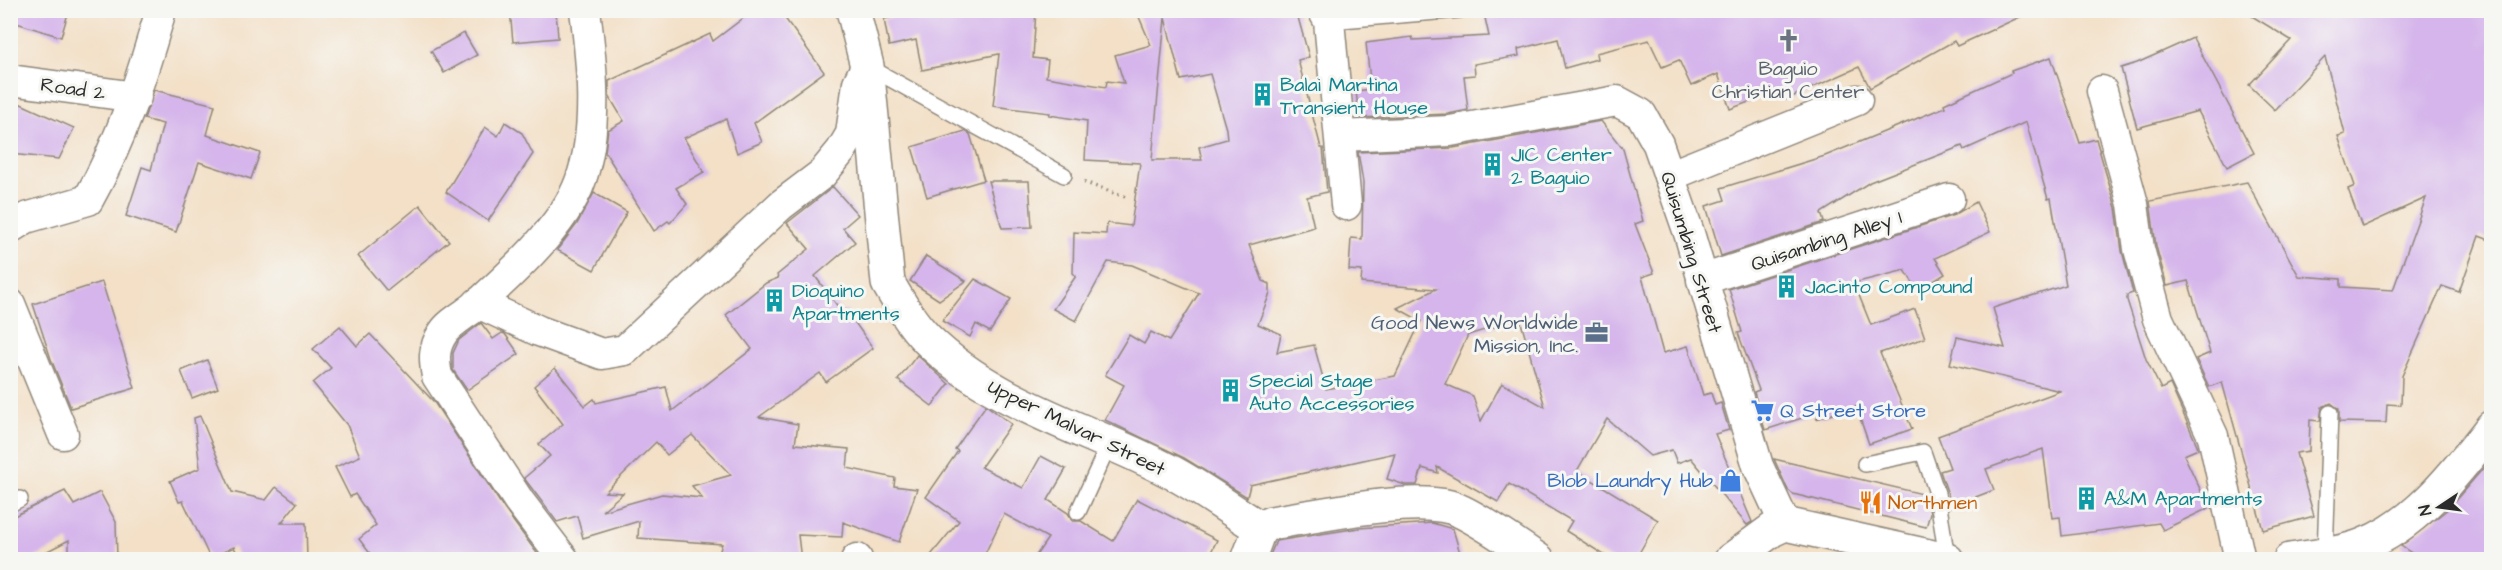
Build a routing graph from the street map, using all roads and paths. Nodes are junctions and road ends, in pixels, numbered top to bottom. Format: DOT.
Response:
graph roads {
  1 [pos="161,10"];
  2 [pos="585,10"];
  3 [pos="853,10"];
  4 [pos="1460,10"];
  5 [pos="1326,16"];
  6 [pos="867,66"];
  7 [pos="10,80"];
  8 [pos="2102,91"];
  9 [pos="136,97"];
  10 [pos="1857,100"];
  11 [pos="1341,136"];
  12 [pos="1064,175"];
  13 [pos="1670,176"];
  14 [pos="1129,198"];
  15 [pos="1949,199"];
  16 [pos="1346,205"];
  17 [pos="10,228"];
  18 [pos="1702,280"];
  19 [pos="478,303"];
  20 [pos="10,304"];
  21 [pos="2330,413"];
  22 [pos="2492,427"];
  23 [pos="63,434"];
  24 [pos="1109,444"];
  25 [pos="1865,464"];
  26 [pos="1078,512"];
  27 [pos="1785,524"];
  28 [pos="1260,528"];
  29 [pos="1507,550"];
  30 [pos="2368,552"];
  31 [pos="2325,555"];
  32 [pos="1737,558"];
  33 [pos="564,560"];
  34 [pos="1248,560"];
  35 [pos="1538,560"];
  36 [pos="1947,560"];
  37 [pos="2240,560"];
  38 [pos="2290,560"];
  1 -- 9 [label="street"];
  2 -- 19 [label="street"];
  3 -- 6 [label="street, Upper Malvar Street"];
  4 -- 5 [label="lane"];
  5 -- 11 [label="street"];
  6 -- 12 [label="lane"];
  6 -- 19 [label="street"];
  6 -- 24 [label="street, Upper Malvar Street"];
  7 -- 9 [label="street, Road 2"];
  8 -- 37 [label="street"];
  9 -- 17 [label="street"];
  10 -- 13 [label="street"];
  11 -- 13 [label="street, Quisumbing Street"];
  11 -- 16 [label="street"];
  12 -- 14 [label="path"];
  13 -- 18 [label="street, Quisumbing Street"];
  15 -- 18 [label="street, Quisambing Alley 1"];
  18 -- 27 [label="street, Quisumbing Street"];
  19 -- 33 [label="street"];
  20 -- 23 [label="street"];
  21 -- 31 [label="lane"];
  22 -- 30 [label="street"];
  24 -- 26 [label="lane"];
  24 -- 28 [label="street, Upper Malvar Street"];
  25 -- 36 [label="lane"];
  27 -- 32 [label="street"];
  27 -- 36 [label="street"];
  28 -- 29 [label="street"];
  28 -- 34 [label="street"];
  29 -- 35 [label="street"];
  30 -- 31 [label="street"];
  31 -- 38 [label="street"];
}
